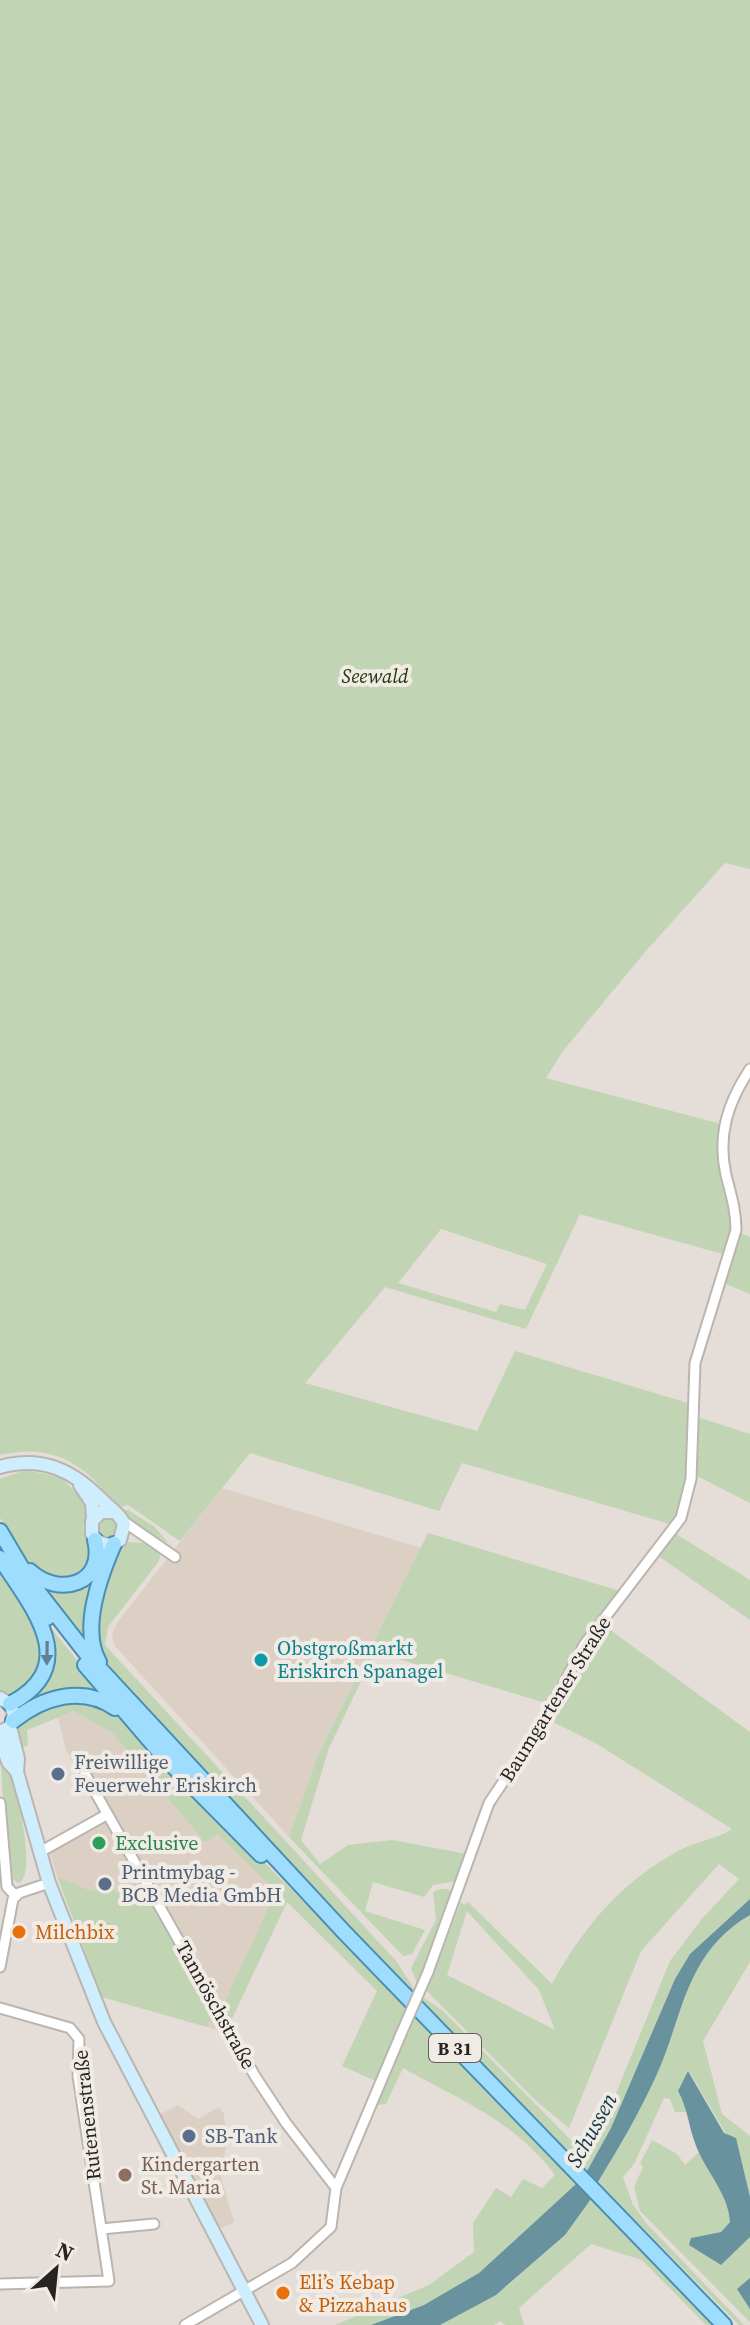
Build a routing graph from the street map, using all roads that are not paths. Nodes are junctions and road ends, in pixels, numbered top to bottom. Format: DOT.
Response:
graph roads {
  1 [pos="750,1069"];
  2 [pos="0,1467"];
  3 [pos="74,1476"];
  4 [pos="119,1517"];
  5 [pos="93,1518"];
  6 [pos="2,1534"];
  7 [pos="146,1537"];
  8 [pos="95,1540"];
  9 [pos="118,1540"];
  10 [pos="175,1557"];
  11 [pos="0,1558"];
  12 [pos="23,1591"];
  13 [pos="118,1688"];
  14 [pos="5,1701"];
  15 [pos="6,1729"];
  16 [pos="143,1734"];
  17 [pos="85,1774"];
  18 [pos="0,1803"];
  19 [pos="106,1815"];
  20 [pos="40,1852"];
  21 [pos="49,1883"];
  22 [pos="16,1896"];
  23 [pos="344,1932"];
  24 [pos="0,1967"];
  25 [pos="0,2008"];
  26 [pos="336,2188"];
  27 [pos="154,2224"];
  28 [pos="101,2229"];
  29 [pos="0,2284"];
  30 [pos="244,2290"];
  31 [pos="185,2325"];
  32 [pos="262,2325"];
  33 [pos="724,2325"];
  1 -- 26 [label="street, Baumgartener Straße, bridge"];
  2 -- 3 [label="street"];
  3 -- 4 [label="street"];
  3 -- 5 [label="street"];
  4 -- 5 [label="street"];
  4 -- 7 [label="street"];
  4 -- 9 [label="street"];
  5 -- 8 [label="street"];
  6 -- 8 [label="main road"];
  6 -- 13 [label="main road, B 31"];
  7 -- 9 [label="street"];
  7 -- 10 [label="street"];
  8 -- 9 [label="street"];
  9 -- 13 [label="main road"];
  11 -- 12 [label="main road, B 31"];
  12 -- 14 [label="main road, one-way"];
  12 -- 16 [label="main road, B 31"];
  13 -- 23 [label="main road, B 31"];
  14 -- 15 [label="street"];
  15 -- 16 [label="main road"];
  15 -- 20 [label="street"];
  16 -- 23 [label="main road, B 31"];
  17 -- 19 [label="street, Tannöschstraße"];
  18 -- 22 [label="street"];
  19 -- 20 [label="street"];
  19 -- 26 [label="street, Tannöschstraße"];
  20 -- 21 [label="street"];
  21 -- 22 [label="street"];
  21 -- 30 [label="street"];
  22 -- 24 [label="street"];
  23 -- 33 [label="main road, B 31"];
  25 -- 28 [label="street, Rutenenstraße"];
  26 -- 30 [label="street, Baumgartener Straße"];
  27 -- 28 [label="street"];
  28 -- 29 [label="street, Rutenenstraße"];
  30 -- 31 [label="street, Baumgartener Straße"];
  30 -- 32 [label="street"];
}
